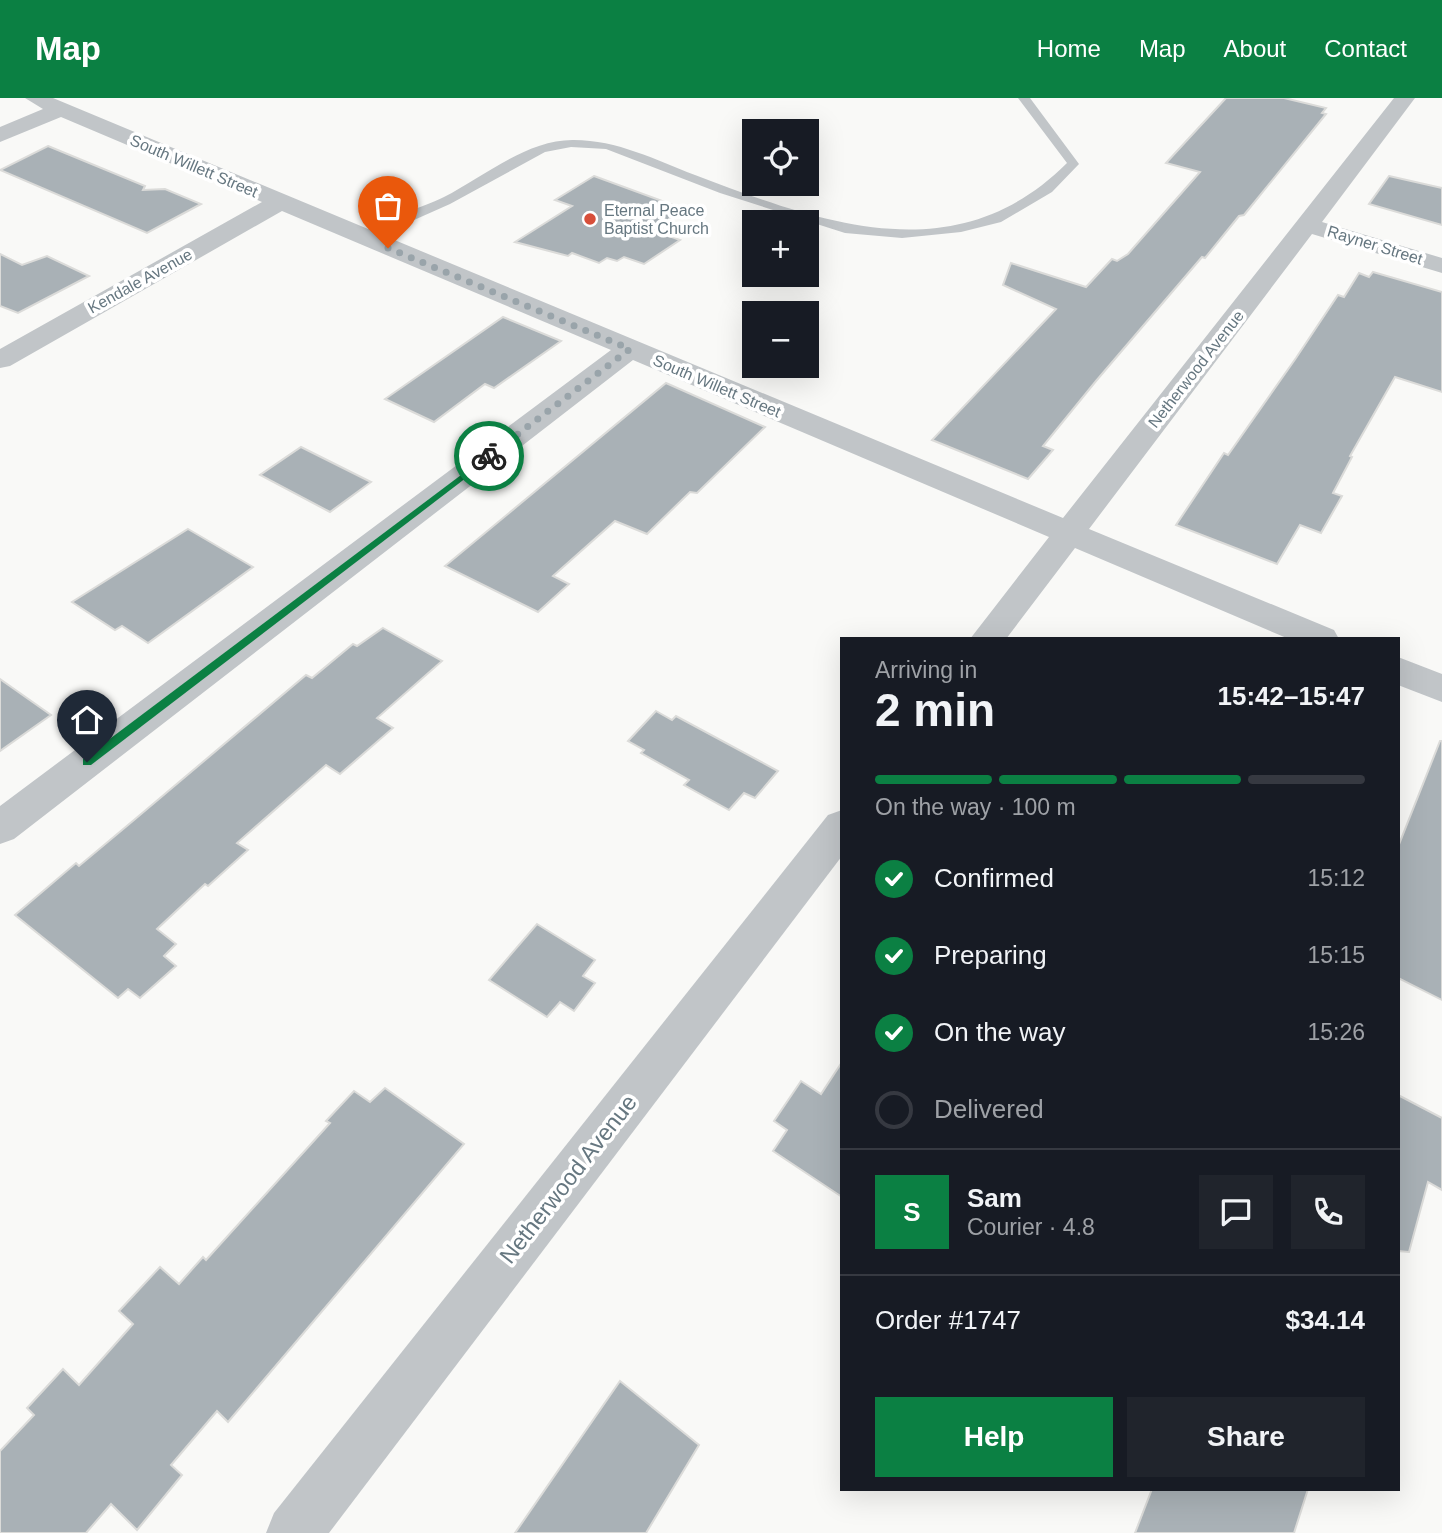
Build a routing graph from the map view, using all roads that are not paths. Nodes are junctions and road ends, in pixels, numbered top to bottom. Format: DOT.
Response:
graph roads {
  1 [pos="35,98"];
  2 [pos="1024,98"];
  3 [pos="1405,98"];
  4 [pos="61,109"];
  5 [pos="0,135"];
  6 [pos="280,202"];
  7 [pos="1307,225"];
  8 [pos="364,237"];
  9 [pos="1442,265"];
  10 [pos="630,349"];
  11 [pos="0,360"];
  12 [pos="1068,534"];
  13 [pos="989,637"];
  14 [pos="1317,637"];
  15 [pos="1400,671"];
  16 [pos="1442,688"];
  17 [pos="0,828"];
  18 [pos="840,829"];
  19 [pos="294,1533"];
  1 -- 4 [label="street, South Willett Street"];
  2 -- 8 [label="lane"];
  3 -- 7 [label="street, Netherwood Avenue"];
  4 -- 5 [label="street"];
  4 -- 6 [label="street, South Willett Street"];
  6 -- 8 [label="street, South Willett Street"];
  6 -- 11 [label="street, Kendale Avenue"];
  7 -- 9 [label="street, Rayner Street"];
  7 -- 12 [label="street, Netherwood Avenue"];
  8 -- 10 [label="street, South Willett Street"];
  10 -- 12 [label="street, South Willett Street"];
  10 -- 17 [label="street"];
  12 -- 13 [label="street, Netherwood Avenue"];
  12 -- 14 [label="street, South Willett Street"];
  15 -- 16 [label="street"];
  18 -- 19 [label="street, Netherwood Avenue"];
}
